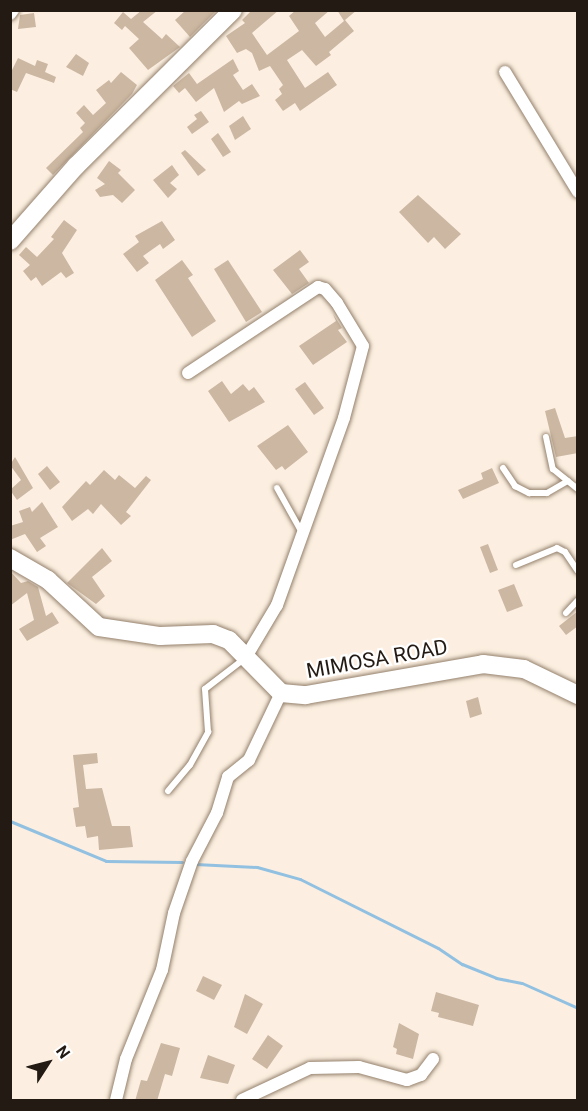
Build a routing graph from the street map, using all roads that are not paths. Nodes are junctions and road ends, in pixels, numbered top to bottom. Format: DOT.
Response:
graph roads {
  1 [pos="233,10"];
  2 [pos="505,72"];
  3 [pos="578,192"];
  4 [pos="11,239"];
  5 [pos="188,373"];
  6 [pos="546,437"];
  7 [pos="503,468"];
  8 [pos="568,481"];
  9 [pos="277,488"];
  10 [pos="578,489"];
  11 [pos="300,531"];
  12 [pos="10,558"];
  13 [pos="516,565"];
  14 [pos="578,571"];
  15 [pos="578,600"];
  16 [pos="566,613"];
  17 [pos="246,657"];
  18 [pos="281,693"];
  19 [pos="578,695"];
  20 [pos="168,791"];
  21 [pos="433,1059"];
  22 [pos="116,1101"];
  23 [pos="242,1101"];
  1 -- 4 [label="street"];
  2 -- 3 [label="street"];
  5 -- 11 [label="street"];
  6 -- 8 [label="lane"];
  7 -- 8 [label="lane"];
  8 -- 10 [label="lane"];
  9 -- 11 [label="lane"];
  11 -- 17 [label="street"];
  12 -- 17 [label="street, MIMOSA ROAD"];
  13 -- 14 [label="lane"];
  15 -- 16 [label="lane"];
  17 -- 18 [label="street, MIMOSA ROAD"];
  17 -- 20 [label="lane"];
  18 -- 19 [label="street, MIMOSA ROAD"];
  18 -- 22 [label="street"];
  21 -- 23 [label="street"];
}
